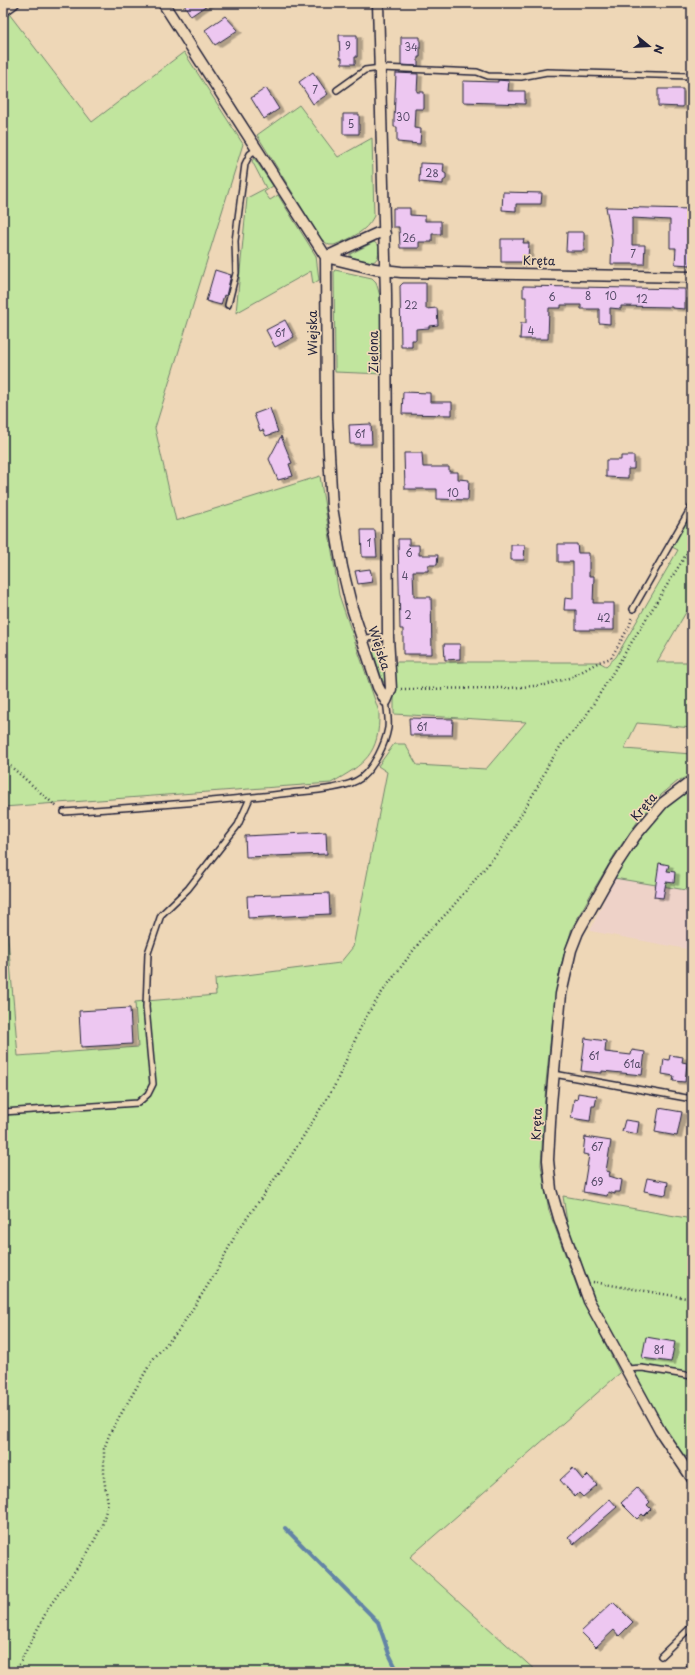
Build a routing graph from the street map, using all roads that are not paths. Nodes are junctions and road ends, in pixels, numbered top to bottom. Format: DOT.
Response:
graph roads {
  1 [pos="14,3"];
  2 [pos="163,3"];
  3 [pos="378,3"];
  4 [pos="3,11"];
  5 [pos="380,68"];
  6 [pos="692,76"];
  7 [pos="337,90"];
  8 [pos="257,149"];
  9 [pos="385,234"];
  10 [pos="326,257"];
  11 [pos="386,271"];
  12 [pos="692,277"];
  13 [pos="228,305"];
  14 [pos="692,506"];
  15 [pos="633,610"];
  16 [pos="388,637"];
  17 [pos="362,638"];
  18 [pos="386,701"];
  19 [pos="692,781"];
  20 [pos="250,798"];
  21 [pos="64,812"];
  22 [pos="554,1074"];
  23 [pos="692,1099"];
  24 [pos="3,1112"];
  25 [pos="626,1369"];
  26 [pos="692,1376"];
  27 [pos="692,1478"];
  28 [pos="692,1626"];
  29 [pos="661,1656"];
  30 [pos="692,1665"];
  31 [pos="684,1672"];
  1 -- 4 [label="street"];
  2 -- 8 [label="street"];
  3 -- 5 [label="street, Zielona"];
  5 -- 6 [label="lane"];
  5 -- 7 [label="lane"];
  5 -- 9 [label="street, Zielona"];
  8 -- 10 [label="street"];
  8 -- 13 [label="lane"];
  9 -- 10 [label="street"];
  9 -- 11 [label="street, Zielona"];
  10 -- 11 [label="street, Kręta"];
  10 -- 17 [label="street, Wiejska"];
  11 -- 12 [label="street, Kręta"];
  11 -- 16 [label="street, Zielona"];
  14 -- 15 [label="lane"];
  16 -- 17 [label="lane"];
  16 -- 18 [label="street, Zielona"];
  17 -- 18 [label="street, Wiejska"];
  18 -- 20 [label="lane"];
  19 -- 22 [label="street, Kręta"];
  20 -- 21 [label="lane"];
  20 -- 24 [label="lane"];
  22 -- 23 [label="lane"];
  22 -- 25 [label="street, Kręta"];
  25 -- 26 [label="lane"];
  25 -- 27 [label="street, Kręta"];
  28 -- 29 [label="lane"];
  30 -- 31 [label="lane"];
}
